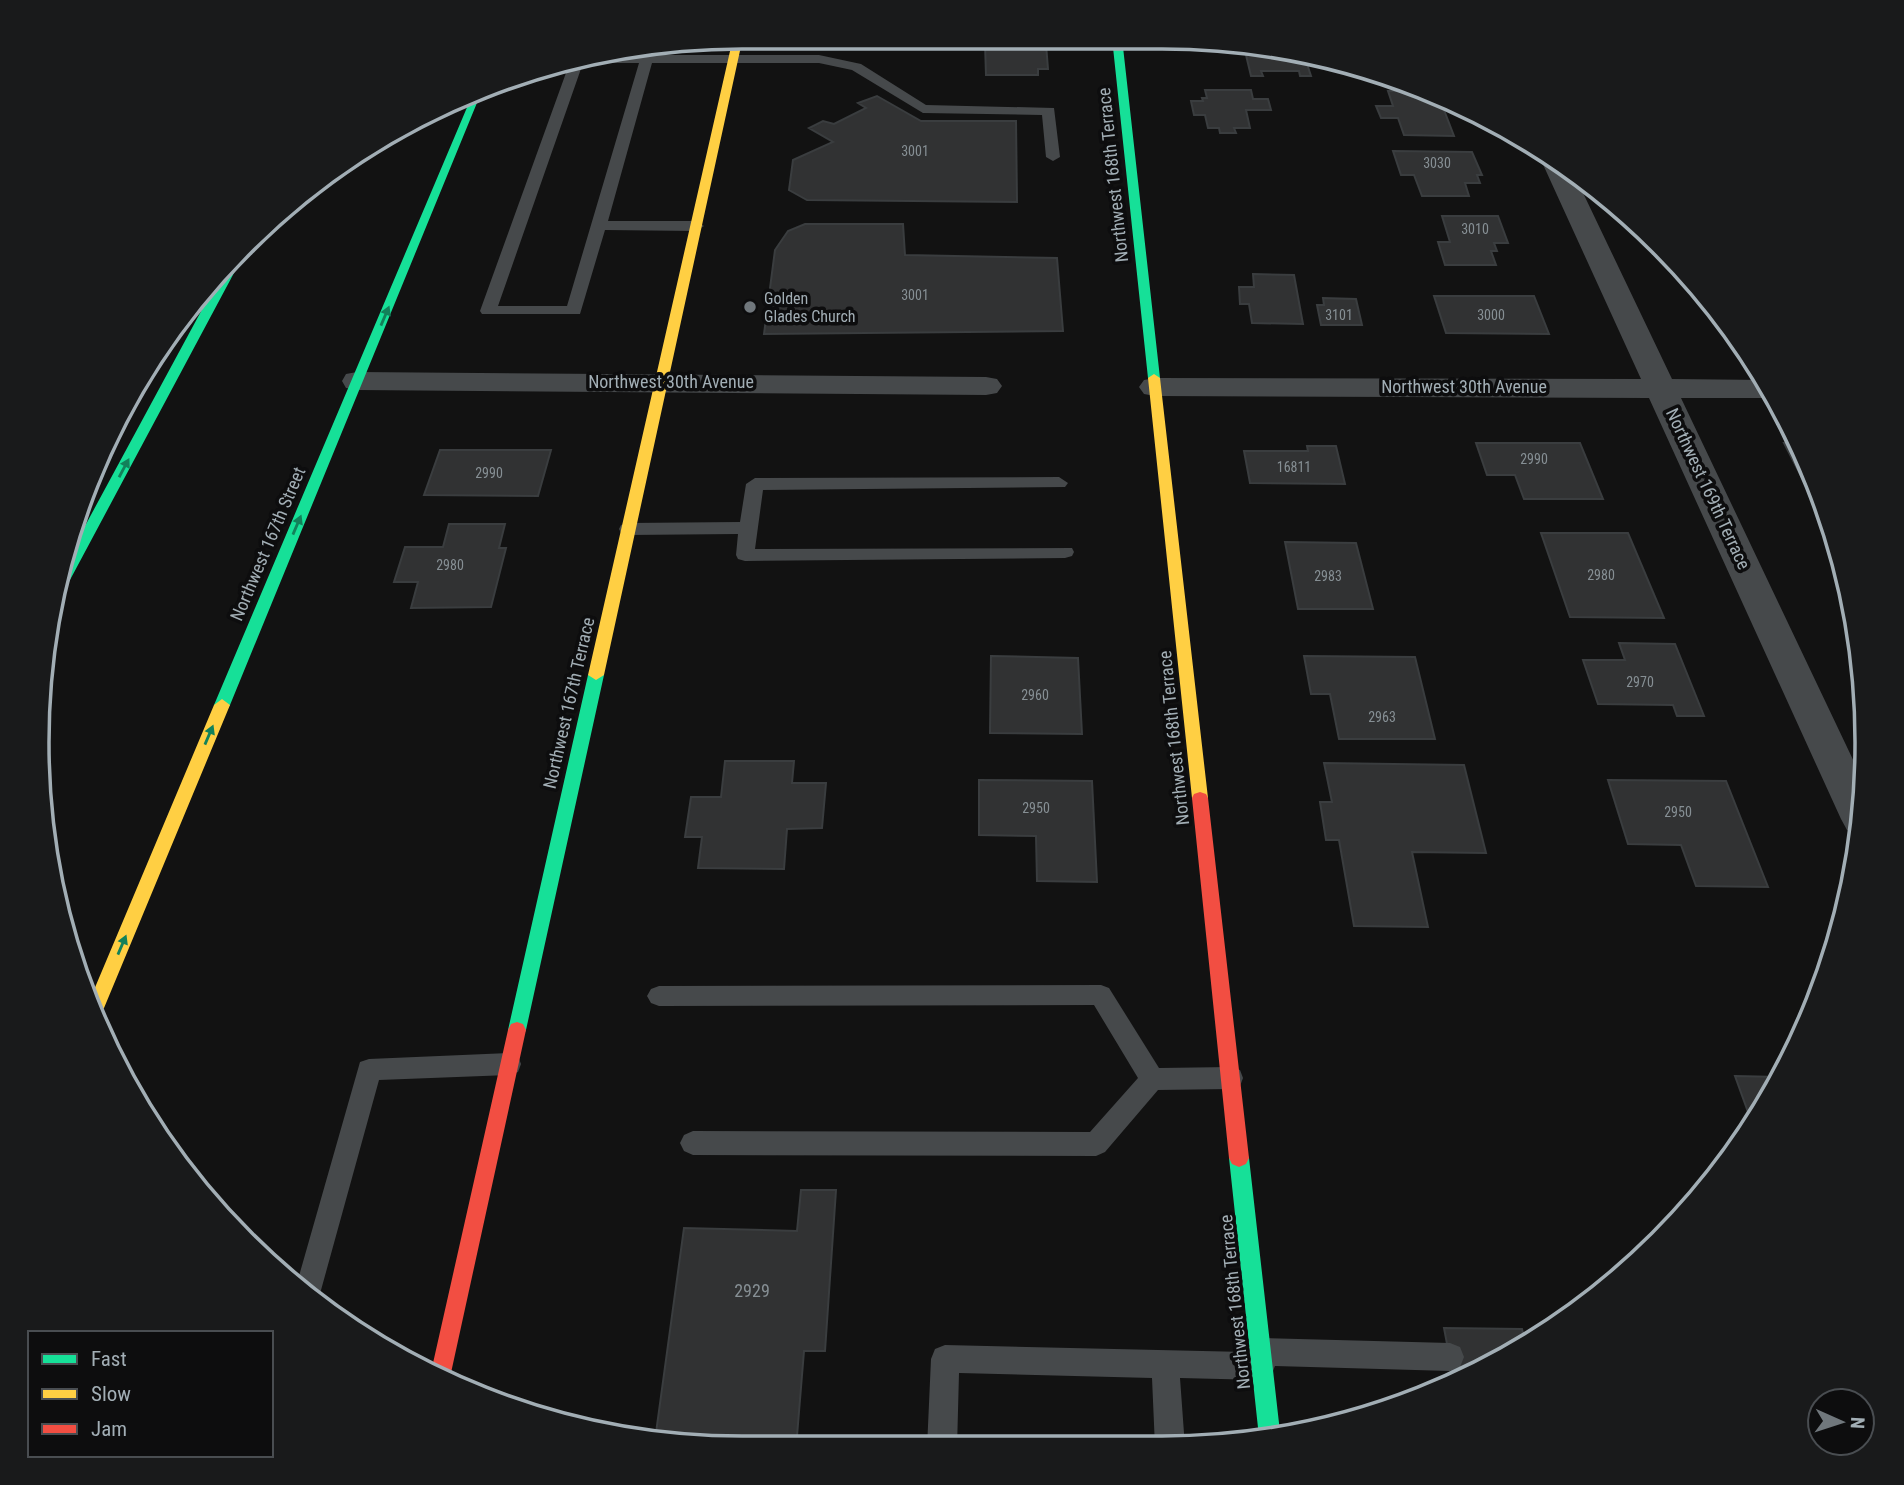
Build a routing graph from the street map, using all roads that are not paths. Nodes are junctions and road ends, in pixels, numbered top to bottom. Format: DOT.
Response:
graph roads {
  1 [pos="735,49"];
  2 [pos="1118,49"];
  3 [pos="626,59"];
  4 [pos="647,59"];
  5 [pos="733,60"];
  6 [pos="574,70"];
  7 [pos="473,104"];
  8 [pos="1053,157"];
  9 [pos="1562,176"];
  10 [pos="598,226"];
  11 [pos="696,226"];
  12 [pos="222,284"];
  13 [pos="357,381"];
  14 [pos="661,382"];
  15 [pos="986,386"];
  16 [pos="1155,387"];
  17 [pos="1662,388"];
  18 [pos="1758,389"];
  19 [pos="1059,483"];
  20 [pos="748,528"];
  21 [pos="628,529"];
  22 [pos="1065,552"];
  23 [pos="74,559"];
  24 [pos="1853,801"];
  25 [pos="659,996"];
  26 [pos="99,999"];
  27 [pos="509,1064"];
  28 [pos="1231,1078"];
  29 [pos="1152,1079"];
  30 [pos="693,1143"];
  31 [pos="310,1285"];
  32 [pos="1450,1357"];
  33 [pos="1261,1359"];
  34 [pos="1164,1364"];
  35 [pos="442,1367"];
  36 [pos="1268,1427"];
  37 [pos="942,1436"];
  38 [pos="1169,1436"];
  1 -- 5 [label="main road, Northwest 167th Terrace"];
  2 -- 16 [label="main road, Northwest 168th Terrace"];
  3 -- 4 [label="lane"];
  4 -- 5 [label="lane"];
  4 -- 10 [label="lane"];
  5 -- 8 [label="lane"];
  5 -- 11 [label="main road, Northwest 167th Terrace"];
  6 -- 10 [label="lane"];
  13 -- 7 [label="main road, Northwest 167th Street, one-way"];
  9 -- 17 [label="street, Northwest 169th Terrace"];
  10 -- 11 [label="lane"];
  11 -- 14 [label="main road, Northwest 167th Terrace"];
  23 -- 12 [label="main road, one-way"];
  13 -- 14 [label="street, Northwest 30th Avenue"];
  26 -- 13 [label="main road, Northwest 167th Street, one-way"];
  14 -- 15 [label="street, Northwest 30th Avenue"];
  14 -- 21 [label="main road, Northwest 167th Terrace"];
  16 -- 17 [label="street, Northwest 30th Avenue"];
  16 -- 28 [label="main road, Northwest 168th Terrace"];
  17 -- 18 [label="street, Northwest 30th Avenue"];
  17 -- 24 [label="street, Northwest 169th Terrace"];
  19 -- 20 [label="lane"];
  20 -- 21 [label="lane"];
  20 -- 22 [label="lane"];
  21 -- 27 [label="main road, Northwest 167th Terrace"];
  25 -- 29 [label="lane"];
  27 -- 31 [label="lane"];
  27 -- 35 [label="main road, Northwest 167th Terrace"];
  28 -- 29 [label="lane"];
  28 -- 33 [label="main road, Northwest 168th Terrace"];
  29 -- 30 [label="lane"];
  32 -- 33 [label="lane"];
  33 -- 34 [label="lane"];
  33 -- 36 [label="main road, Northwest 168th Terrace"];
  34 -- 37 [label="lane"];
  34 -- 38 [label="lane"];
}
